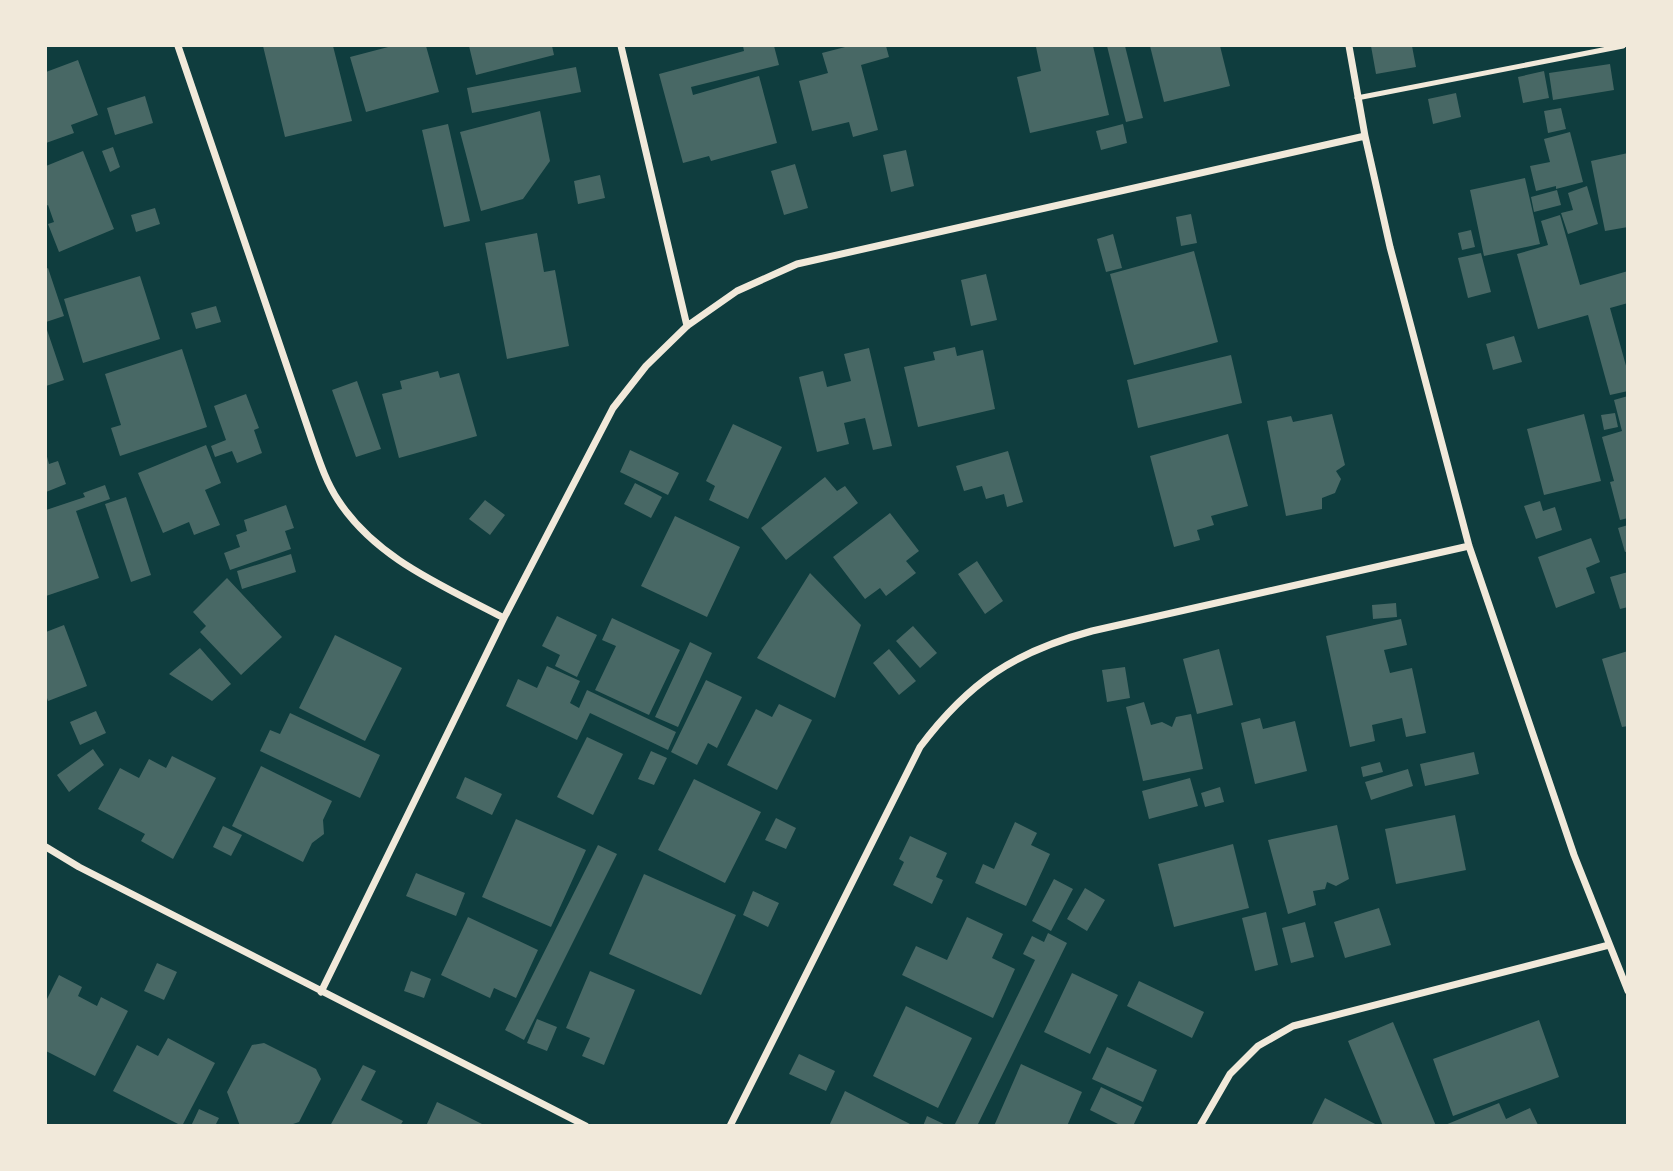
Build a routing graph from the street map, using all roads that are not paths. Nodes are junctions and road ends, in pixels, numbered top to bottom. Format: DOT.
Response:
graph roads {
  1 [pos="178,46"];
  2 [pos="621,46"];
  3 [pos="1349,46"];
  4 [pos="1623,46"];
  5 [pos="1357,98"];
  6 [pos="1365,136"];
  7 [pos="687,326"];
  8 [pos="1469,545"];
  9 [pos="504,618"];
  10 [pos="46,848"];
  11 [pos="1609,944"];
  12 [pos="1628,991"];
  13 [pos="321,992"];
  14 [pos="586,1125"];
  15 [pos="730,1125"];
  16 [pos="1200,1125"];
  1 -- 9 [label="street"];
  2 -- 7 [label="street"];
  3 -- 5 [label="street"];
  4 -- 5 [label="lane"];
  5 -- 6 [label="street"];
  6 -- 7 [label="street"];
  6 -- 8 [label="street"];
  7 -- 9 [label="street"];
  8 -- 11 [label="street"];
  8 -- 15 [label="street"];
  9 -- 13 [label="street"];
  10 -- 13 [label="street"];
  11 -- 12 [label="street"];
  11 -- 16 [label="street"];
  13 -- 14 [label="street"];
}
